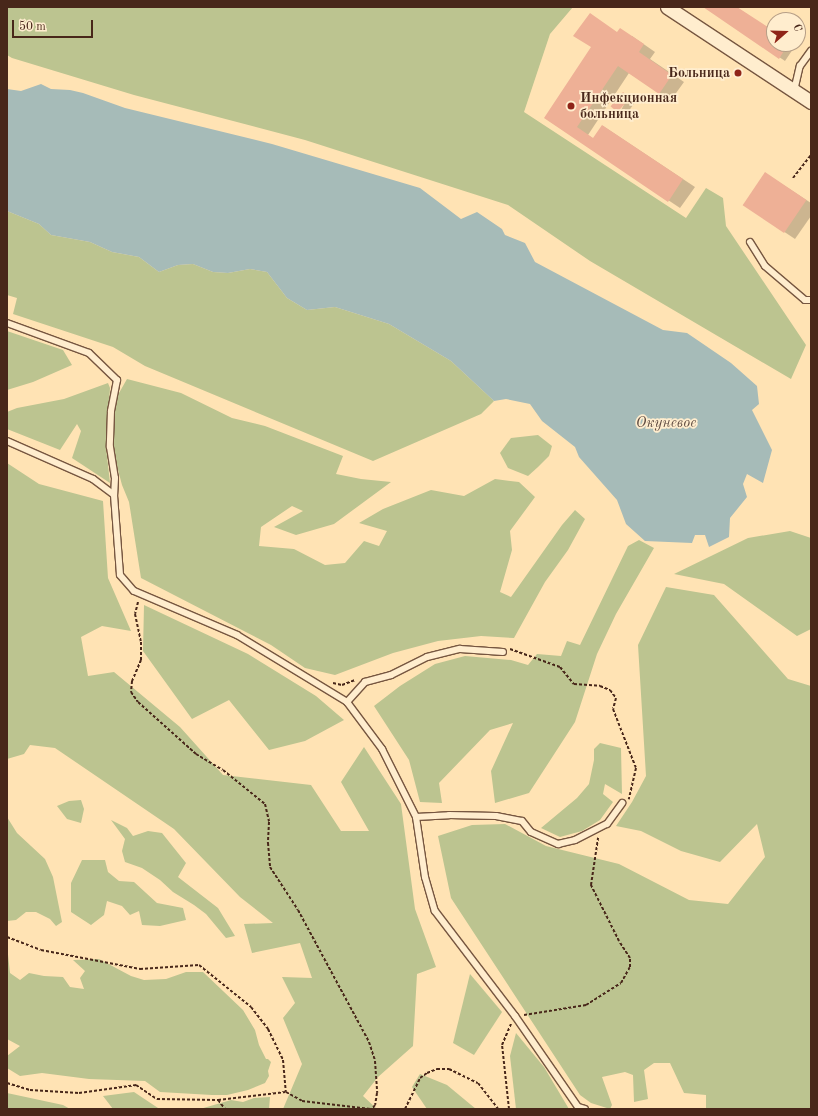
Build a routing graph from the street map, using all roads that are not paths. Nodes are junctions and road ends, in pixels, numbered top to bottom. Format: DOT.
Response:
graph roads {
  1 [pos="669,7"];
  2 [pos="811,51"];
  3 [pos="794,91"];
  4 [pos="811,102"];
  5 [pos="750,242"];
  6 [pos="811,300"];
  7 [pos="7,323"];
  8 [pos="7,442"];
  9 [pos="114,494"];
  10 [pos="504,649"];
  11 [pos="347,702"];
  12 [pos="625,802"];
  13 [pos="416,817"];
  14 [pos="585,1109"];
  1 -- 3 [label="street"];
  2 -- 3 [label="lane"];
  3 -- 4 [label="street"];
  5 -- 6 [label="lane"];
  7 -- 9 [label="lane"];
  8 -- 9 [label="lane"];
  9 -- 11 [label="lane"];
  10 -- 11 [label="lane"];
  11 -- 13 [label="lane"];
  12 -- 13 [label="lane"];
  13 -- 14 [label="lane"];
}
